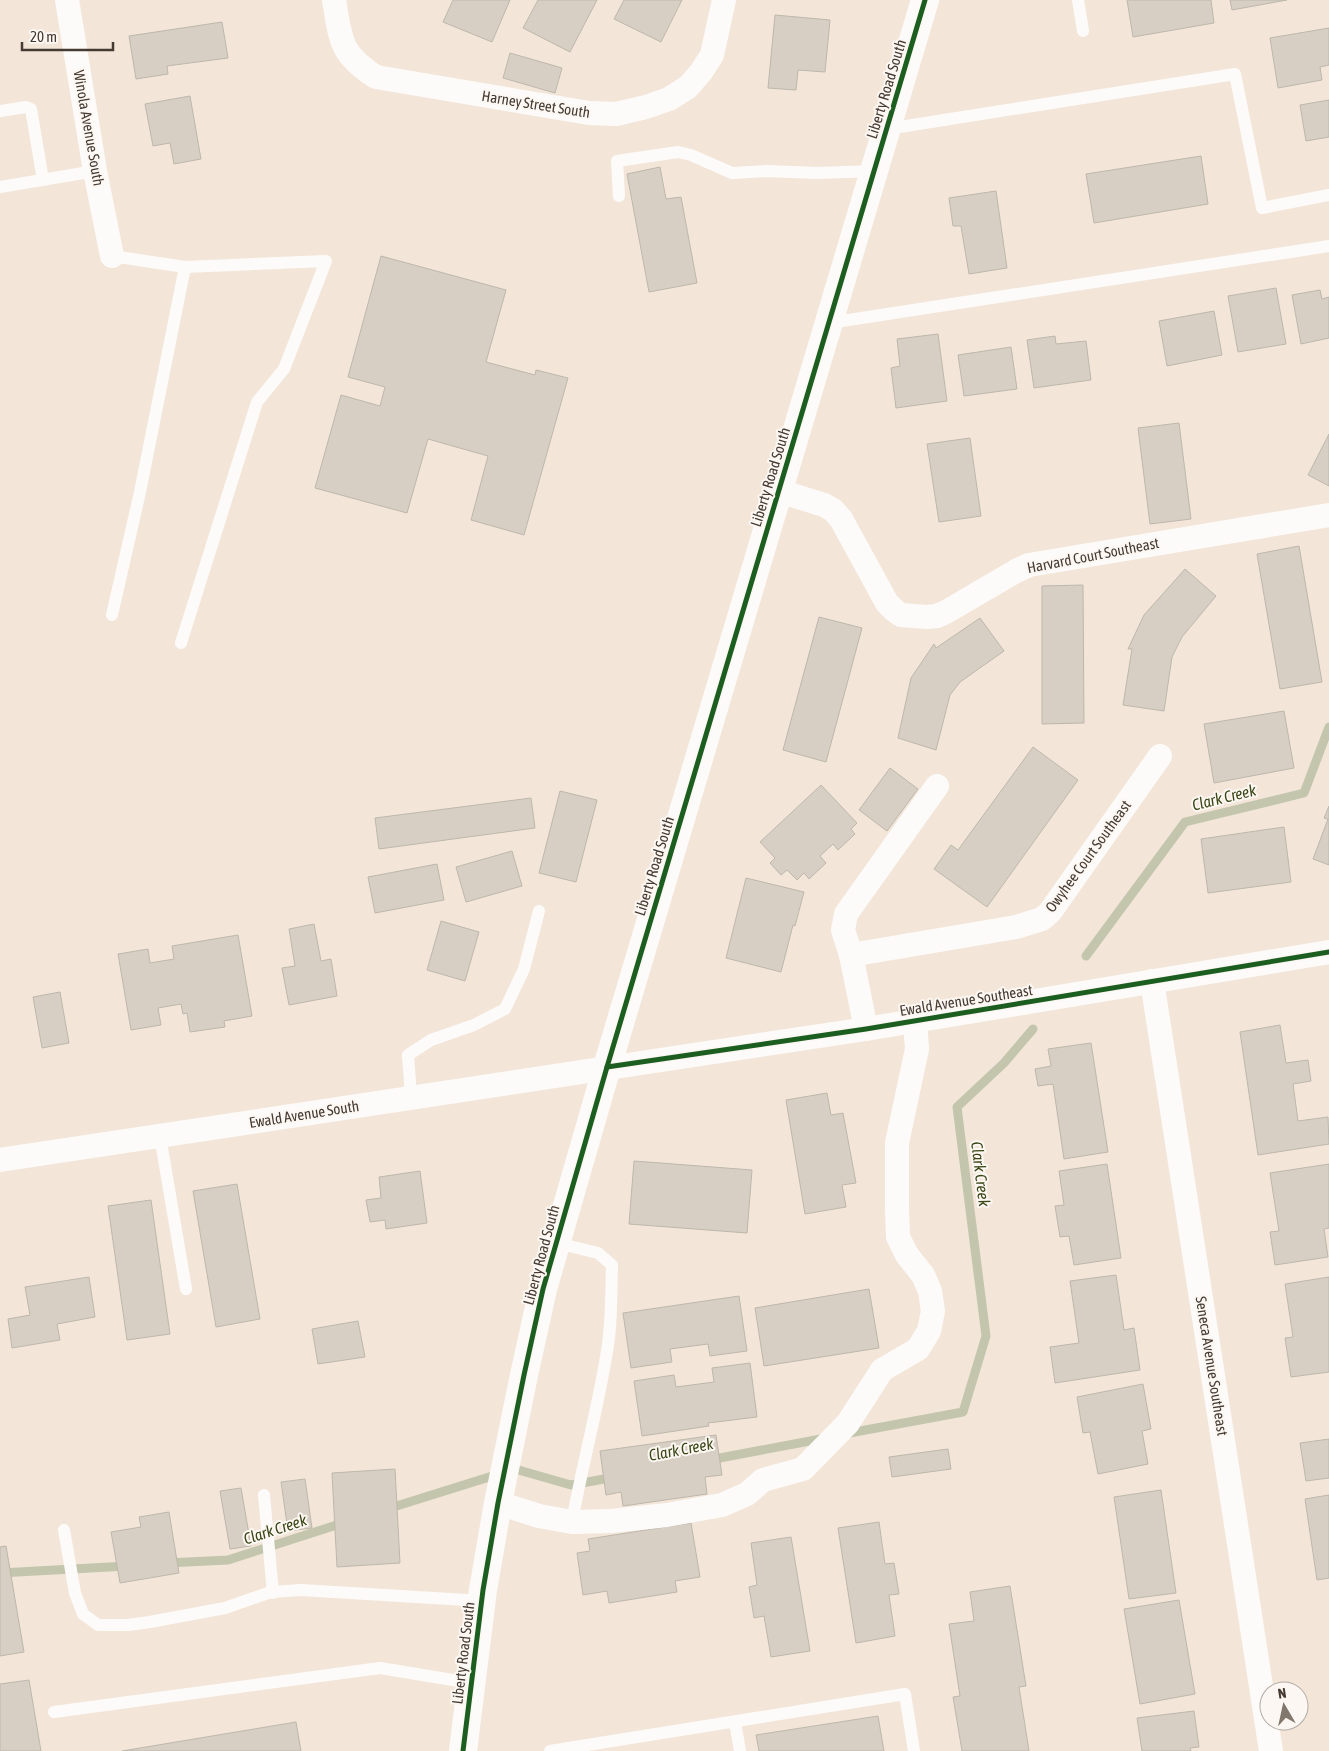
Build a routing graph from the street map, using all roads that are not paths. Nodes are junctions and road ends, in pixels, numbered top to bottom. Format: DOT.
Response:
graph roads {
  1 [pos="67,0"];
  2 [pos="334,0"];
  3 [pos="724,0"];
  4 [pos="925,0"];
  5 [pos="1078,0"];
  6 [pos="1083,31"];
  7 [pos="0,111"];
  8 [pos="887,129"];
  9 [pos="95,170"];
  10 [pos="875,171"];
  11 [pos="43,180"];
  12 [pos="0,187"];
  13 [pos="1329,195"];
  14 [pos="619,196"];
  15 [pos="1329,246"];
  16 [pos="112,256"];
  17 [pos="185,267"];
  18 [pos="829,323"];
  19 [pos="779,491"];
  20 [pos="1329,515"];
  21 [pos="112,615"];
  22 [pos="181,643"];
  23 [pos="1160,756"];
  24 [pos="937,786"];
  25 [pos="539,911"];
  26 [pos="1329,952"];
  27 [pos="850,955"];
  28 [pos="1152,981"];
  29 [pos="915,1021"];
  30 [pos="866,1029"];
  31 [pos="607,1067"];
  32 [pos="411,1097"];
  33 [pos="160,1136"];
  34 [pos="0,1160"];
  35 [pos="557,1243"];
  36 [pos="186,1289"];
  37 [pos="264,1495"];
  38 [pos="498,1503"];
  39 [pos="572,1522"];
  40 [pos="64,1530"];
  41 [pos="273,1593"];
  42 [pos="482,1601"];
  43 [pos="472,1683"];
  44 [pos="54,1712"];
  45 [pos="735,1722"];
  46 [pos="578,1749"];
  47 [pos="463,1751"];
  48 [pos="550,1751"];
  49 [pos="740,1751"];
  50 [pos="914,1751"];
  51 [pos="1271,1751"];
  1 -- 9 [label="street, Winola Avenue South"];
  2 -- 3 [label="street, Harney Street South"];
  4 -- 8 [label="main road, Liberty Road South"];
  5 -- 6 [label="lane"];
  7 -- 11 [label="lane"];
  8 -- 10 [label="main road, Liberty Road South"];
  8 -- 13 [label="lane"];
  9 -- 11 [label="lane"];
  9 -- 16 [label="street, Winola Avenue South"];
  10 -- 14 [label="lane"];
  10 -- 18 [label="main road, Liberty Road South"];
  11 -- 12 [label="lane"];
  15 -- 18 [label="lane"];
  16 -- 17 [label="lane"];
  17 -- 21 [label="lane"];
  17 -- 22 [label="lane"];
  18 -- 19 [label="main road, Liberty Road South"];
  19 -- 20 [label="street, Harvard Court Southeast"];
  19 -- 31 [label="main road, Liberty Road South"];
  23 -- 27 [label="street, Owyhee Court Southeast"];
  24 -- 27 [label="street"];
  25 -- 32 [label="lane"];
  26 -- 28 [label="street, Ewald Avenue Southeast"];
  27 -- 30 [label="street"];
  28 -- 29 [label="street, Ewald Avenue Southeast"];
  28 -- 51 [label="street, Seneca Avenue Southeast"];
  29 -- 30 [label="street, Ewald Avenue Southeast"];
  29 -- 39 [label="street"];
  30 -- 31 [label="street, Ewald Avenue Southeast"];
  31 -- 32 [label="street, Ewald Avenue South"];
  31 -- 35 [label="main road, Liberty Road South"];
  32 -- 33 [label="street, Ewald Avenue South"];
  33 -- 34 [label="street, Ewald Avenue South"];
  33 -- 36 [label="lane"];
  35 -- 38 [label="main road, Liberty Road South"];
  35 -- 39 [label="lane"];
  37 -- 41 [label="lane"];
  38 -- 39 [label="street"];
  38 -- 42 [label="main road, Liberty Road South"];
  40 -- 41 [label="lane"];
  41 -- 42 [label="lane"];
  42 -- 43 [label="main road, Liberty Road South"];
  43 -- 44 [label="lane"];
  43 -- 47 [label="main road, Liberty Road South"];
  45 -- 46 [label="lane"];
  45 -- 49 [label="lane"];
  45 -- 50 [label="lane"];
  46 -- 48 [label="lane"];
}
